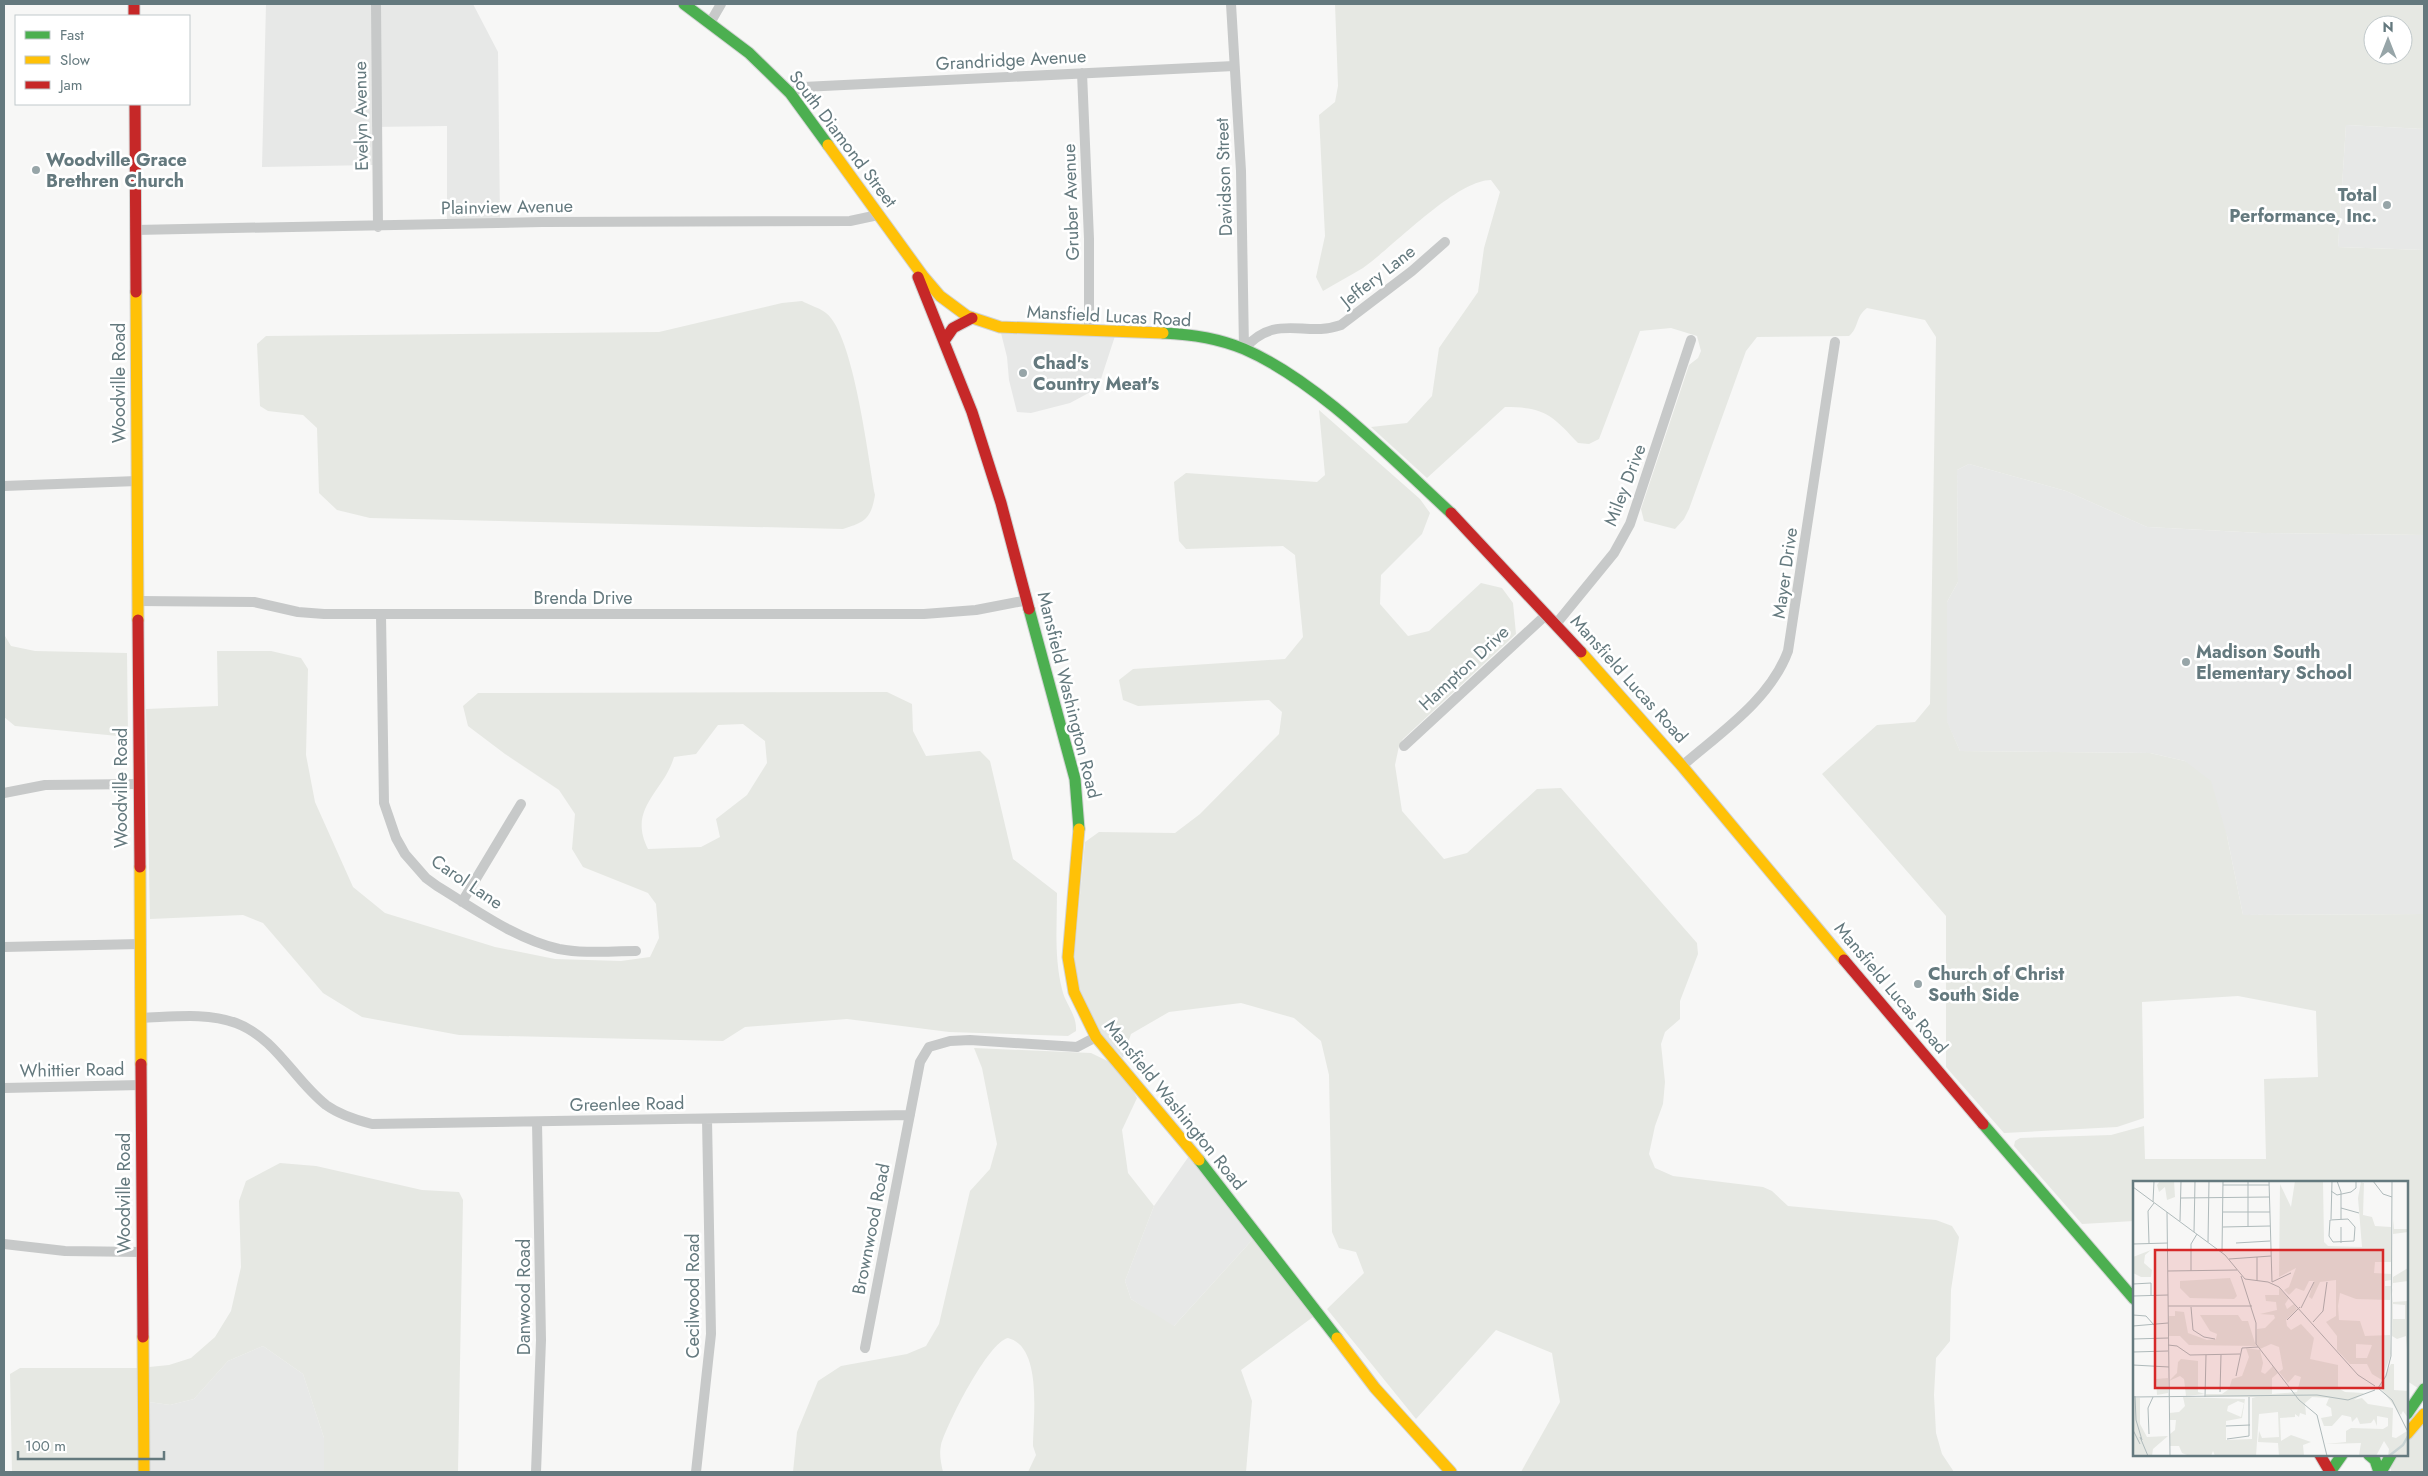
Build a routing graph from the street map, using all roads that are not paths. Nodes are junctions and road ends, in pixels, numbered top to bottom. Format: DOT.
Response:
graph roads {
  1 [pos="376,4"];
  2 [pos="684,4"];
  3 [pos="721,4"];
  4 [pos="1231,4"];
  5 [pos="710,23"];
  6 [pos="1234,66"];
  7 [pos="1082,73"];
  8 [pos="790,93"];
  9 [pos="135,105"];
  10 [pos="878,215"];
  11 [pos="378,227"];
  12 [pos="135,230"];
  13 [pos="1445,242"];
  14 [pos="912,262"];
  15 [pos="958,310"];
  16 [pos="972,318"];
  17 [pos="1089,330"];
  18 [pos="1691,340"];
  19 [pos="944,341"];
  20 [pos="1835,342"];
  21 [pos="1244,349"];
  22 [pos="137,481"];
  23 [pos="4,486"];
  24 [pos="1028,600"];
  25 [pos="138,602"];
  26 [pos="1547,614"];
  27 [pos="380,615"];
  28 [pos="1556,624"];
  29 [pos="1404,746"];
  30 [pos="1682,766"];
  31 [pos="139,784"];
  32 [pos="4,793"];
  33 [pos="521,804"];
  34 [pos="462,902"];
  35 [pos="140,944"];
  36 [pos="4,947"];
  37 [pos="636,951"];
  38 [pos="141,1018"];
  39 [pos="1096,1037"];
  40 [pos="141,1084"];
  41 [pos="4,1088"];
  42 [pos="910,1115"];
  43 [pos="707,1119"];
  44 [pos="538,1122"];
  45 [pos="4,1244"];
  46 [pos="142,1252"];
  47 [pos="2133,1298"];
  48 [pos="864,1348"];
  49 [pos="2424,1389"];
  50 [pos="2408,1413"];
  51 [pos="2424,1414"];
  52 [pos="2408,1433"];
  53 [pos="2321,1456"];
  54 [pos="2341,1456"];
  55 [pos="2370,1456"];
  56 [pos="2390,1456"];
  57 [pos="144,1472"];
  58 [pos="536,1472"];
  59 [pos="696,1472"];
  60 [pos="1451,1472"];
  61 [pos="2330,1472"];
  62 [pos="2380,1472"];
  1 -- 11 [label="street, Evelyn Avenue"];
  2 -- 5 [label="street, South Diamond Street"];
  3 -- 5 [label="street"];
  4 -- 6 [label="street, Davidson Street"];
  5 -- 8 [label="street, South Diamond Street"];
  6 -- 7 [label="street, Grandridge Avenue"];
  6 -- 21 [label="street, Davidson Street"];
  7 -- 8 [label="street, Grandridge Avenue"];
  7 -- 17 [label="street, Gruber Avenue"];
  8 -- 10 [label="street, South Diamond Street"];
  9 -- 12 [label="street, Woodville Road"];
  10 -- 11 [label="street, Plainview Avenue"];
  10 -- 14 [label="street, South Diamond Street"];
  11 -- 12 [label="street, Plainview Avenue"];
  12 -- 22 [label="street, Woodville Road"];
  13 -- 21 [label="street, Jeffery Lane"];
  14 -- 15 [label="street, South Diamond Street"];
  14 -- 19 [label="street, Mansfield Washington Road"];
  15 -- 16 [label="street, Mansfield Lucas Road"];
  16 -- 17 [label="street, Mansfield Lucas Road"];
  16 -- 19 [label="street"];
  17 -- 21 [label="street, Mansfield Lucas Road"];
  18 -- 28 [label="street, Miley Drive"];
  19 -- 24 [label="street, Mansfield Washington Road"];
  20 -- 30 [label="street, Mayer Drive"];
  21 -- 26 [label="street, Mansfield Lucas Road"];
  22 -- 23 [label="street"];
  22 -- 25 [label="street, Woodville Road"];
  24 -- 27 [label="street, Brenda Drive"];
  24 -- 39 [label="street, Mansfield Washington Road"];
  25 -- 27 [label="street, Brenda Drive"];
  25 -- 31 [label="street, Woodville Road"];
  26 -- 28 [label="street, Mansfield Lucas Road"];
  26 -- 29 [label="street, Hampton Drive"];
  27 -- 34 [label="street, Carol Lane"];
  28 -- 30 [label="street, Mansfield Lucas Road"];
  30 -- 47 [label="street, Mansfield Lucas Road"];
  31 -- 32 [label="street"];
  31 -- 35 [label="street, Woodville Road"];
  33 -- 34 [label="street"];
  34 -- 37 [label="street, Carol Lane"];
  35 -- 36 [label="street"];
  35 -- 38 [label="street, Woodville Road"];
  38 -- 40 [label="street, Woodville Road"];
  38 -- 44 [label="street, Greenlee Road"];
  39 -- 42 [label="street"];
  39 -- 60 [label="street, Mansfield Washington Road"];
  40 -- 41 [label="street, Whittier Road"];
  40 -- 46 [label="street, Woodville Road"];
  42 -- 43 [label="street, Greenlee Road"];
  42 -- 48 [label="street, Brownwood Road"];
  43 -- 44 [label="street, Greenlee Road"];
  43 -- 59 [label="street, Cecilwood Road"];
  44 -- 58 [label="street, Danwood Road"];
  45 -- 46 [label="street"];
  46 -- 57 [label="street, Woodville Road"];
  49 -- 50 [label="street"];
  51 -- 52 [label="street"];
  53 -- 61 [label="street"];
  54 -- 61 [label="street"];
  55 -- 62 [label="street"];
  56 -- 62 [label="street"];
}
